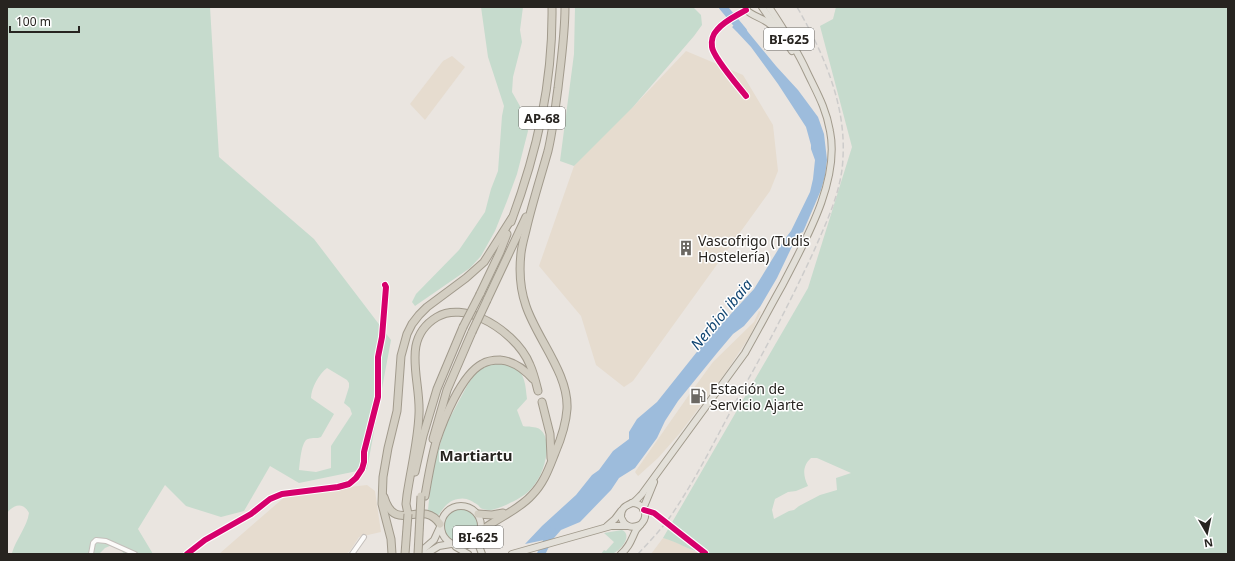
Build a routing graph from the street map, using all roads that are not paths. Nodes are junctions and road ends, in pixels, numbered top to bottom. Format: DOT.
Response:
graph roads {
  1 [pos="552,7"];
  2 [pos="565,7"];
  3 [pos="762,7"];
  4 [pos="766,7"];
  5 [pos="769,7"];
  6 [pos="746,9"];
  7 [pos="753,14"];
  8 [pos="788,36"];
  9 [pos="795,56"];
  10 [pos="807,72"];
  11 [pos="746,96"];
  12 [pos="534,198"];
  13 [pos="512,218"];
  14 [pos="385,285"];
  15 [pos="542,402"];
  16 [pos="550,464"];
  17 [pos="662,467"];
  18 [pos="382,491"];
  19 [pos="409,495"];
  20 [pos="423,496"];
  21 [pos="632,503"];
  22 [pos="644,509"];
  23 [pos="621,511"];
  24 [pos="508,513"];
  25 [pos="478,514"];
  26 [pos="658,516"];
  27 [pos="645,518"];
  28 [pos="440,525"];
  29 [pos="628,526"];
  30 [pos="640,526"];
  31 [pos="599,530"];
  32 [pos="480,533"];
  33 [pos="364,537"];
  34 [pos="633,538"];
  35 [pos="452,544"];
  36 [pos="705,553"];
  37 [pos="91,554"];
  38 [pos="135,554"];
  39 [pos="187,554"];
  40 [pos="352,554"];
  41 [pos="392,554"];
  42 [pos="405,554"];
  43 [pos="418,554"];
  44 [pos="426,554"];
  45 [pos="468,554"];
  46 [pos="482,554"];
  47 [pos="512,554"];
  48 [pos="621,554"];
  1 -- 13 [label="highway, AP-68"];
  2 -- 12 [label="highway, AP-68"];
  3 -- 7 [label="main road"];
  3 -- 9 [label="main road"];
  4 -- 8 [label="main road"];
  5 -- 8 [label="main road, BI-625"];
  6 -- 7 [label="main road"];
  6 -- 11 [label="street"];
  7 -- 9 [label="main road"];
  8 -- 10 [label="main road, BI-625"];
  9 -- 10 [label="main road"];
  10 -- 17 [label="main road, BI-625"];
  12 -- 16 [label="highway"];
  12 -- 20 [label="highway, AP-68, bridge"];
  13 -- 18 [label="highway"];
  13 -- 19 [label="highway, AP-68, bridge"];
  14 -- 39 [label="street"];
  15 -- 16 [label="highway"];
  16 -- 24 [label="highway"];
  17 -- 21 [label="main road, BI-625"];
  17 -- 22 [label="main road, BI-625"];
  18 -- 28 [label="highway"];
  18 -- 41 [label="highway"];
  19 -- 20 [label="highway"];
  19 -- 42 [label="highway, AP-68, bridge"];
  20 -- 43 [label="highway, bridge"];
  21 -- 22 [label="main road"];
  21 -- 23 [label="main road"];
  22 -- 26 [label="street"];
  22 -- 27 [label="main road"];
  23 -- 29 [label="main road"];
  23 -- 31 [label="main road, BI-625"];
  24 -- 25 [label="highway"];
  24 -- 32 [label="highway"];
  25 -- 28 [label="main road, BI-625"];
  25 -- 32 [label="main road, BI-625"];
  26 -- 27 [label="street"];
  26 -- 36 [label="street"];
  27 -- 30 [label="main road"];
  28 -- 35 [label="main road, BI-625"];
  28 -- 43 [label="main road, BI-625"];
  29 -- 30 [label="main road"];
  29 -- 31 [label="main road, BI-625"];
  29 -- 34 [label="main road"];
  30 -- 34 [label="main road"];
  31 -- 47 [label="main road, BI-625"];
  32 -- 35 [label="main road, BI-625"];
  32 -- 46 [label="main road, BI-625"];
  33 -- 40 [label="street"];
  34 -- 48 [label="main road"];
  35 -- 44 [label="main road, BI-625"];
  35 -- 45 [label="main road, BI-625"];
  37 -- 38 [label="street"];
}
